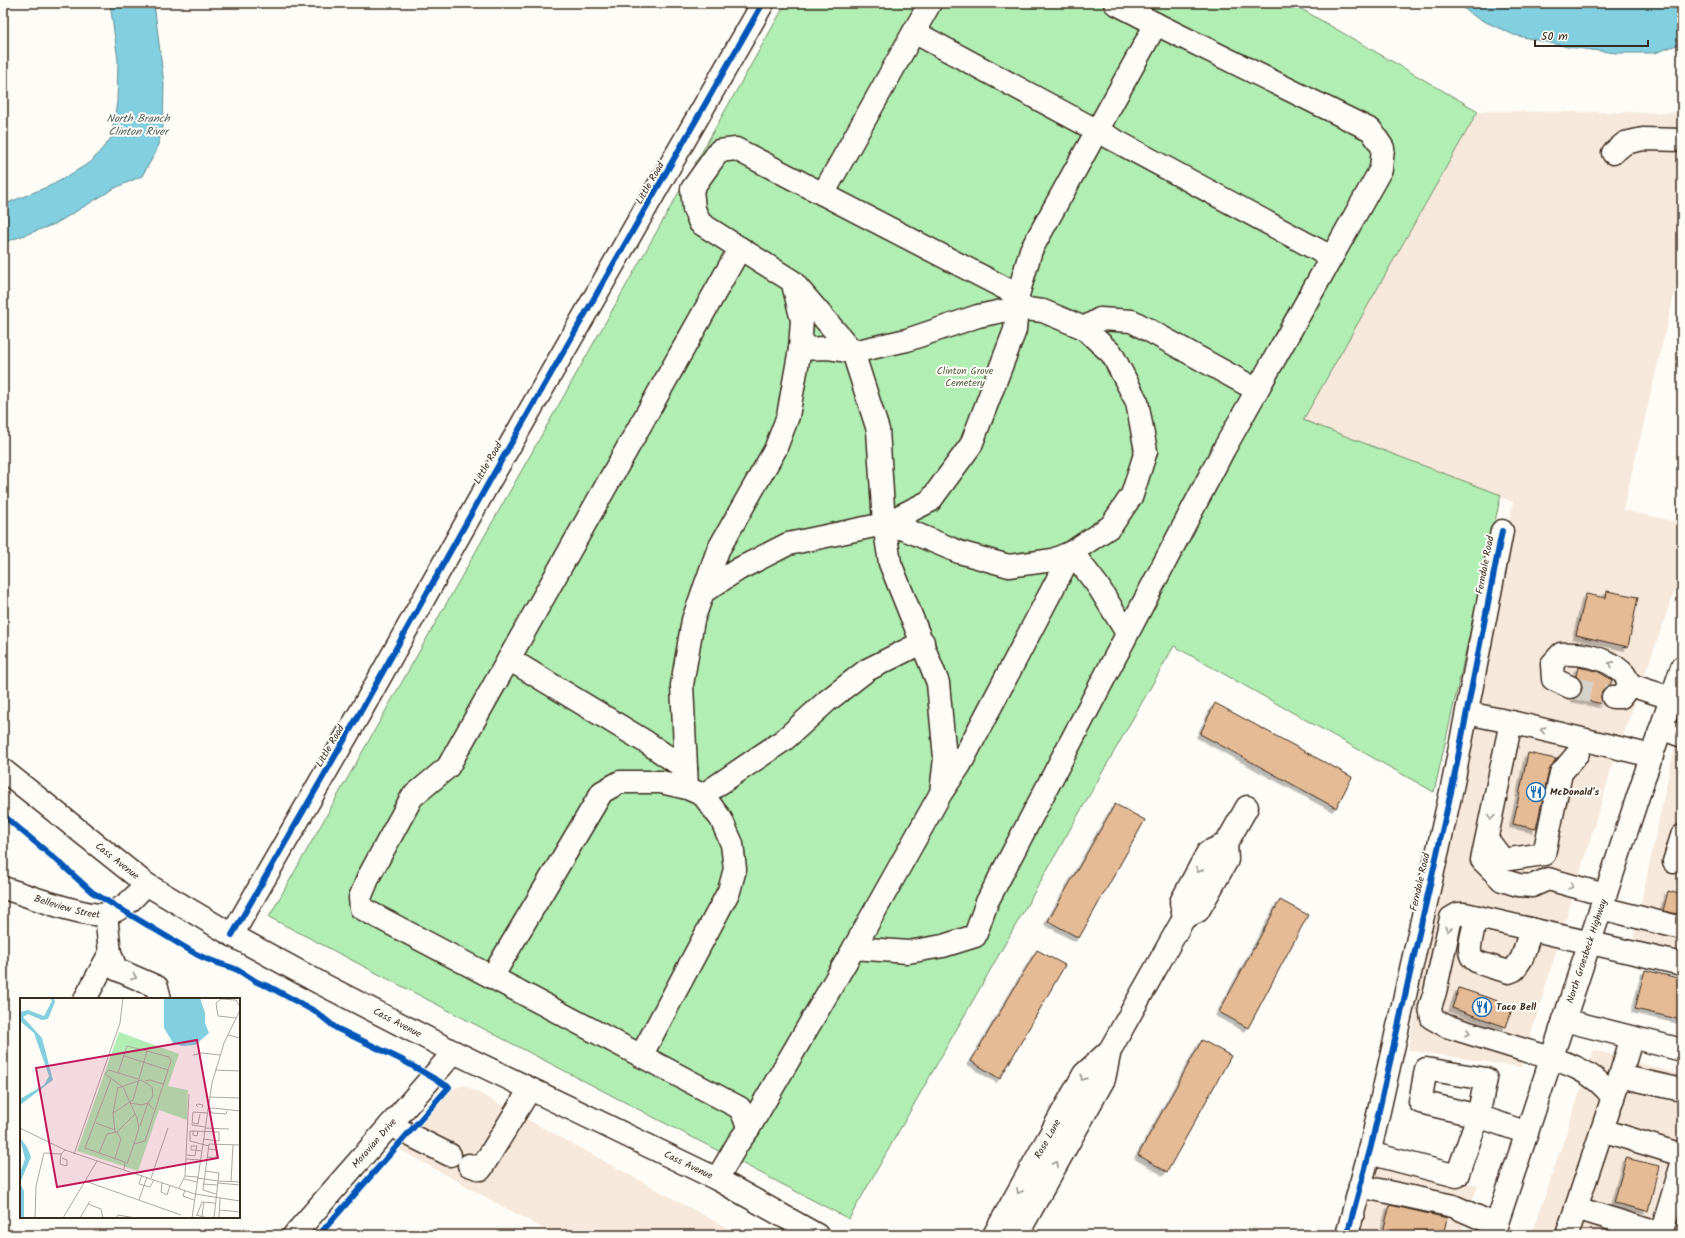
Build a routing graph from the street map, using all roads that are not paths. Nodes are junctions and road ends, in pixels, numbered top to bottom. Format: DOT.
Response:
graph roads {
  1 [pos="763,3"];
  2 [pos="930,3"];
  3 [pos="1115,3"];
  4 [pos="1156,24"];
  5 [pos="914,32"];
  6 [pos="1097,132"];
  7 [pos="1682,140"];
  8 [pos="1613,153"];
  9 [pos="823,194"];
  10 [pos="740,248"];
  11 [pos="1331,257"];
  12 [pos="792,281"];
  13 [pos="1017,301"];
  14 [pos="1084,328"];
  15 [pos="800,349"];
  16 [pos="853,352"];
  17 [pos="1257,390"];
  18 [pos="884,524"];
  19 [pos="1502,531"];
  20 [pos="1072,552"];
  21 [pos="703,592"];
  22 [pos="1127,633"];
  23 [pos="922,642"];
  24 [pos="509,658"];
  25 [pos="1682,667"];
  26 [pos="1570,687"];
  27 [pos="1671,698"];
  28 [pos="1467,712"];
  29 [pos="1511,722"];
  30 [pos="1661,728"];
  31 [pos="1682,736"];
  32 [pos="1580,746"];
  33 [pos="1652,756"];
  34 [pos="3,770"];
  35 [pos="692,784"];
  36 [pos="941,793"];
  37 [pos="1247,807"];
  38 [pos="1682,836"];
  39 [pos="1487,839"];
  40 [pos="1674,862"];
  41 [pos="1549,880"];
  42 [pos="146,884"];
  43 [pos="3,888"];
  44 [pos="1603,902"];
  45 [pos="106,914"];
  46 [pos="1476,918"];
  47 [pos="1682,928"];
  48 [pos="1531,929"];
  49 [pos="232,935"];
  50 [pos="1590,942"];
  51 [pos="854,948"];
  52 [pos="110,953"];
  53 [pos="1682,964"];
  54 [pos="492,977"];
  55 [pos="86,998"];
  56 [pos="160,998"];
  57 [pos="1564,1020"];
  58 [pos="1632,1037"];
  59 [pos="1110,1050"];
  60 [pos="1682,1050"];
  61 [pos="454,1052"];
  62 [pos="641,1056"];
  63 [pos="1552,1058"];
  64 [pos="1620,1076"];
  65 [pos="530,1089"];
  66 [pos="1682,1090"];
  67 [pos="1613,1098"];
  68 [pos="390,1125"];
  69 [pos="749,1128"];
  70 [pos="1602,1130"];
  71 [pos="1527,1134"];
  72 [pos="1369,1153"];
  73 [pos="1682,1155"];
  74 [pos="1682,1164"];
  75 [pos="717,1180"];
  76 [pos="1360,1186"];
  77 [pos="1576,1208"];
  78 [pos="1495,1230"];
  79 [pos="296,1235"];
  80 [pos="817,1235"];
  81 [pos="994,1235"];
  82 [pos="1016,1235"];
  83 [pos="1347,1235"];
  84 [pos="1567,1235"];
  1 -- 49 [label="street, Little Road"];
  2 -- 5 [label="street"];
  3 -- 4 [label="street"];
  4 -- 6 [label="street"];
  4 -- 11 [label="street"];
  5 -- 6 [label="street"];
  5 -- 9 [label="street"];
  6 -- 11 [label="street"];
  6 -- 13 [label="street"];
  7 -- 8 [label="street"];
  9 -- 10 [label="street"];
  9 -- 13 [label="street"];
  10 -- 12 [label="street"];
  10 -- 24 [label="street"];
  11 -- 17 [label="street"];
  12 -- 15 [label="street"];
  12 -- 16 [label="street"];
  13 -- 14 [label="street"];
  13 -- 16 [label="street"];
  13 -- 18 [label="street"];
  14 -- 17 [label="street"];
  14 -- 20 [label="street"];
  15 -- 16 [label="street"];
  15 -- 21 [label="street"];
  16 -- 18 [label="street"];
  17 -- 22 [label="street"];
  18 -- 20 [label="street"];
  18 -- 21 [label="street"];
  18 -- 23 [label="street"];
  19 -- 28 [label="street, Ferndale Road"];
  20 -- 22 [label="street"];
  20 -- 36 [label="street"];
  21 -- 35 [label="street"];
  22 -- 51 [label="street"];
  23 -- 35 [label="street"];
  23 -- 36 [label="street"];
  24 -- 35 [label="street"];
  24 -- 54 [label="street"];
  25 -- 27 [label="street, North Groesbeck Highway"];
  27 -- 26 [label="street, one-way"];
  27 -- 30 [label="street, North Groesbeck Highway"];
  28 -- 29 [label="street"];
  28 -- 72 [label="street, Ferndale Road"];
  32 -- 29 [label="street, one-way"];
  29 -- 39 [label="street, one-way"];
  30 -- 31 [label="street"];
  30 -- 33 [label="street, North Groesbeck Highway"];
  32 -- 33 [label="street"];
  32 -- 39 [label="street"];
  32 -- 41 [label="street"];
  33 -- 44 [label="street, North Groesbeck Highway"];
  34 -- 42 [label="street, Cass Avenue"];
  35 -- 54 [label="street"];
  35 -- 62 [label="street"];
  36 -- 51 [label="street"];
  37 -- 59 [label="street, Rose Lane"];
  38 -- 40 [label="street"];
  39 -- 41 [label="street"];
  41 -- 44 [label="street, one-way"];
  42 -- 45 [label="street, Belleview Street"];
  42 -- 49 [label="street, Cass Avenue"];
  43 -- 45 [label="street, Belleview Street"];
  44 -- 47 [label="street"];
  44 -- 50 [label="street, North Groesbeck Highway"];
  45 -- 52 [label="street"];
  46 -- 48 [label="street"];
  46 -- 48 [label="street"];
  46 -- 63 [label="street, one-way"];
  48 -- 50 [label="street"];
  49 -- 61 [label="street, Cass Avenue"];
  50 -- 53 [label="street"];
  50 -- 57 [label="street, North Groesbeck Highway"];
  51 -- 69 [label="street"];
  52 -- 55 [label="street"];
  52 -- 56 [label="street, one-way"];
  54 -- 62 [label="street"];
  57 -- 58 [label="street"];
  57 -- 63 [label="street, North Groesbeck Highway"];
  58 -- 60 [label="street"];
  58 -- 64 [label="street"];
  59 -- 81 [label="street, Rose Lane, one-way"];
  82 -- 59 [label="street, Rose Lane, one-way"];
  61 -- 65 [label="street, Cass Avenue"];
  61 -- 68 [label="street, Moravian Drive"];
  62 -- 69 [label="street"];
  63 -- 67 [label="street"];
  63 -- 71 [label="street, North Groesbeck Highway"];
  64 -- 66 [label="street"];
  64 -- 67 [label="street"];
  65 -- 68 [label="street"];
  65 -- 75 [label="street, Cass Avenue"];
  67 -- 70 [label="street"];
  68 -- 79 [label="street, Moravian Drive"];
  69 -- 75 [label="street"];
  70 -- 73 [label="street"];
  70 -- 77 [label="street"];
  71 -- 72 [label="street"];
  71 -- 78 [label="street, North Groesbeck Highway"];
  72 -- 76 [label="street, Ferndale Road"];
  74 -- 77 [label="street"];
  75 -- 80 [label="street, Cass Avenue"];
  76 -- 78 [label="street"];
  76 -- 83 [label="street, Ferndale Road"];
  77 -- 84 [label="street"];
}
